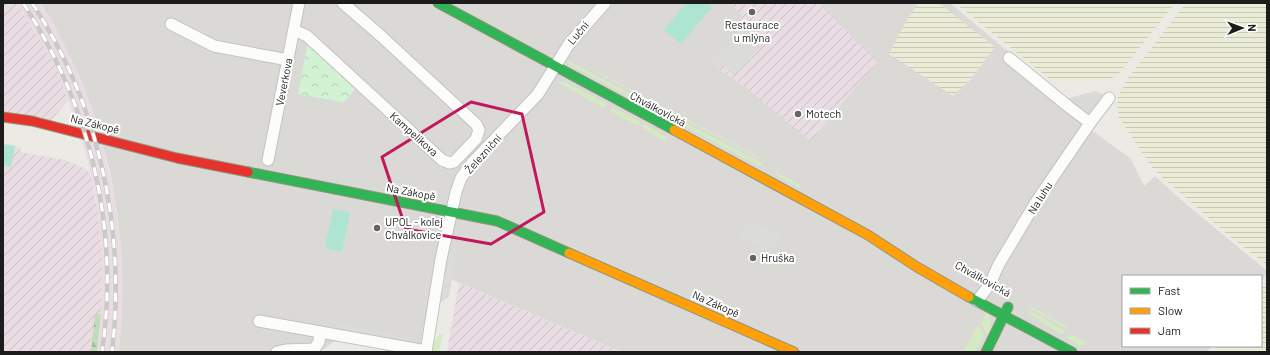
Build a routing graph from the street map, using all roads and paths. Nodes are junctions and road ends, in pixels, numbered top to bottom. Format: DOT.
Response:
graph roads {
  1 [pos="299,3"];
  2 [pos="343,3"];
  3 [pos="438,3"];
  4 [pos="605,3"];
  5 [pos="171,24"];
  6 [pos="294,30"];
  7 [pos="1009,58"];
  8 [pos="288,60"];
  9 [pos="555,66"];
  10 [pos="1109,98"];
  11 [pos="3,116"];
  12 [pos="1090,123"];
  13 [pos="268,160"];
  14 [pos="451,212"];
  15 [pos="868,235"];
  16 [pos="909,251"];
  17 [pos="982,296"];
  18 [pos="1005,305"];
  19 [pos="1011,316"];
  20 [pos="259,321"];
  21 [pos="320,332"];
  22 [pos="426,351"];
  23 [pos="1075,351"];
  24 [pos="277,352"];
  25 [pos="794,352"];
  26 [pos="986,352"];
  27 [pos="995,352"];
  1 -- 6 [label="street, Veverkova"];
  2 -- 6 [label="street, Kampelíkova"];
  3 -- 9 [label="street, Chválkovická"];
  4 -- 9 [label="street, Luční"];
  5 -- 8 [label="street"];
  6 -- 8 [label="street, Veverkova"];
  7 -- 12 [label="street"];
  8 -- 13 [label="street, Veverkova"];
  9 -- 14 [label="street, Železniční"];
  9 -- 15 [label="street, Chválkovická"];
  10 -- 12 [label="street, Na luhu"];
  11 -- 14 [label="street, Na Zákopě"];
  12 -- 17 [label="street, Na luhu"];
  14 -- 22 [label="street, Železniční"];
  14 -- 25 [label="street, Na Zákopě"];
  15 -- 16 [label="street, Chválkovická"];
  15 -- 17 [label="street, Chválkovická"];
  17 -- 19 [label="street, Chválkovická"];
  18 -- 19 [label="street, Chválkovická"];
  19 -- 23 [label="street, Chválkovická"];
  19 -- 26 [label="street"];
  19 -- 27 [label="street"];
  20 -- 21 [label="street"];
  21 -- 22 [label="street"];
  21 -- 24 [label="street"];
}
